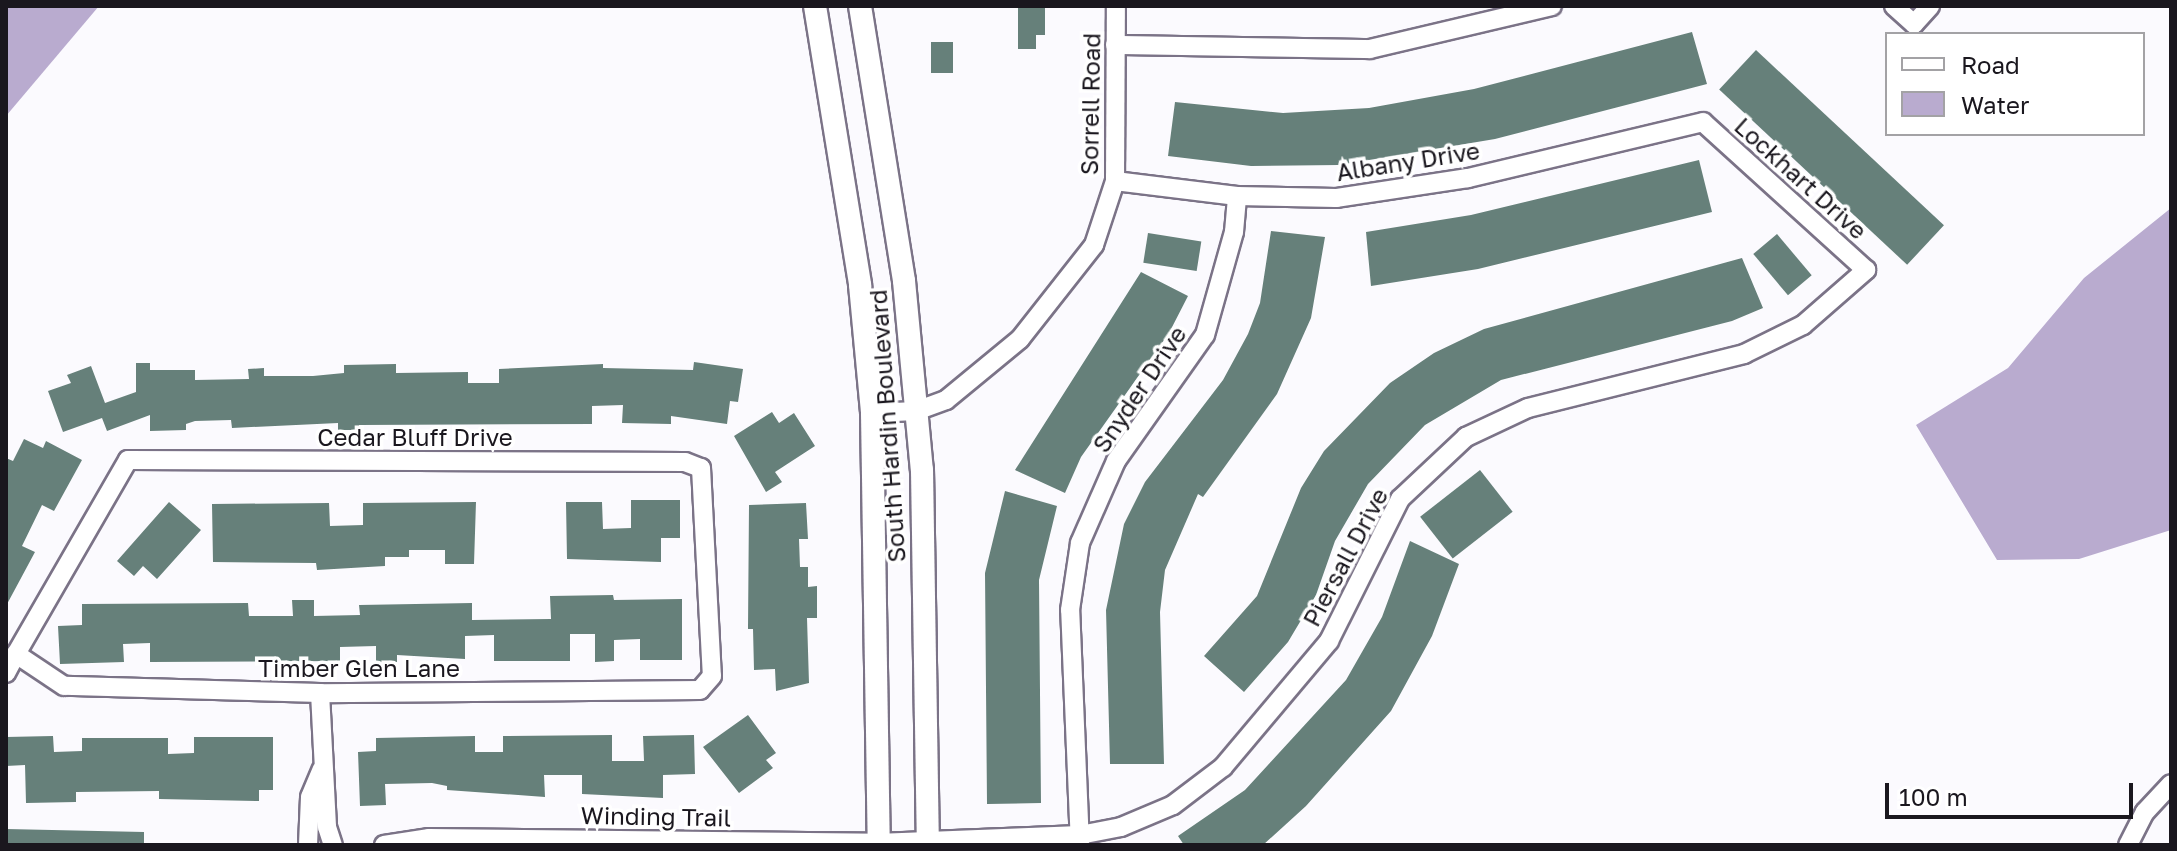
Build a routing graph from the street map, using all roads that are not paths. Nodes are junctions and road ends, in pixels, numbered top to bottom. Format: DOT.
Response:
graph roads {
  1 [pos="815,6"];
  2 [pos="860,6"];
  3 [pos="1116,6"];
  4 [pos="1552,6"];
  5 [pos="1894,6"];
  6 [pos="1930,6"];
  7 [pos="1115,45"];
  8 [pos="1703,122"];
  9 [pos="1115,181"];
  10 [pos="1237,196"];
  11 [pos="1866,270"];
  12 [pos="916,411"];
  13 [pos="872,413"];
  14 [pos="16,654"];
  15 [pos="6,673"];
  16 [pos="709,686"];
  17 [pos="320,693"];
  18 [pos="323,766"];
  19 [pos="2171,784"];
  20 [pos="1080,840"];
  21 [pos="928,843"];
  22 [pos="879,844"];
  23 [pos="308,845"];
  24 [pos="333,845"];
  25 [pos="384,845"];
  26 [pos="2128,845"];
  1 -- 13 [label="main road, South Hardin Boulevard"];
  2 -- 12 [label="main road, South Hardin Boulevard"];
  3 -- 7 [label="street, Sorrell Road"];
  4 -- 7 [label="street"];
  5 -- 6 [label="street"];
  7 -- 9 [label="street, Sorrell Road"];
  8 -- 10 [label="street, Albany Drive"];
  8 -- 11 [label="street, Lockhart Drive"];
  9 -- 10 [label="street, Albany Drive"];
  9 -- 12 [label="street, Sorrell Road"];
  10 -- 20 [label="street, Snyder Drive"];
  11 -- 20 [label="street, Piersall Drive"];
  12 -- 13 [label="street, Sorrell Road"];
  12 -- 21 [label="main road, South Hardin Boulevard"];
  13 -- 22 [label="main road, South Hardin Boulevard"];
  14 -- 15 [label="street"];
  14 -- 16 [label="street, Cedar Bluff Drive"];
  14 -- 17 [label="street, Timber Glen Lane"];
  16 -- 17 [label="street, Timber Glen Lane"];
  17 -- 18 [label="street"];
  18 -- 23 [label="street"];
  18 -- 24 [label="street"];
  19 -- 26 [label="street"];
  20 -- 21 [label="street, Piersall Drive"];
  21 -- 22 [label="street, Winding Trail"];
  22 -- 25 [label="street, Winding Trail"];
}
